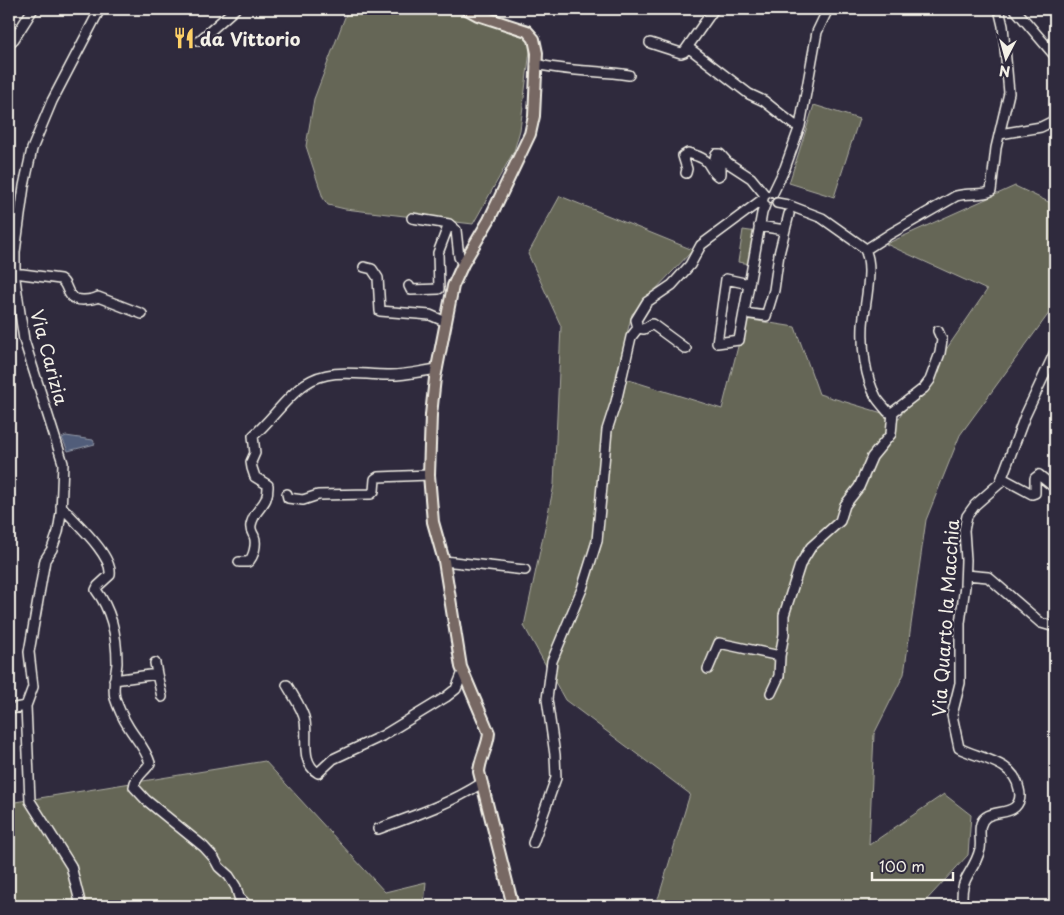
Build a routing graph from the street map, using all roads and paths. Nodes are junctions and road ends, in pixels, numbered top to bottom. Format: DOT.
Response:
graph roads {
  1 [pos="33,9"];
  2 [pos="100,9"];
  3 [pos="235,9"];
  4 [pos="467,9"];
  5 [pos="714,9"];
  6 [pos="828,9"];
  7 [pos="1000,9"];
  8 [pos="1015,9"];
  9 [pos="199,41"];
  10 [pos="650,43"];
  11 [pos="9,44"];
  12 [pos="688,48"];
  13 [pos="1055,56"];
  14 [pos="536,64"];
  15 [pos="629,75"];
  16 [pos="1055,120"];
  17 [pos="800,126"];
  18 [pos="1000,134"];
  19 [pos="686,173"];
  20 [pos="767,198"];
  21 [pos="789,214"];
  22 [pos="412,218"];
  23 [pos="449,224"];
  24 [pos="759,226"];
  25 [pos="785,230"];
  26 [pos="865,250"];
  27 [pos="463,264"];
  28 [pos="364,266"];
  29 [pos="15,273"];
  30 [pos="749,284"];
  31 [pos="409,286"];
  32 [pos="744,313"];
  33 [pos="142,314"];
  34 [pos="446,322"];
  35 [pos="638,328"];
  36 [pos="938,331"];
  37 [pos="686,349"];
  38 [pos="1055,352"];
  39 [pos="437,369"];
  40 [pos="893,412"];
  41 [pos="429,475"];
  42 [pos="1002,478"];
  43 [pos="1055,488"];
  44 [pos="288,494"];
  45 [pos="61,506"];
  46 [pos="444,561"];
  47 [pos="239,562"];
  48 [pos="525,570"];
  49 [pos="966,575"];
  50 [pos="1055,627"];
  51 [pos="780,656"];
  52 [pos="155,663"];
  53 [pos="708,669"];
  54 [pos="463,672"];
  55 [pos="157,674"];
  56 [pos="114,680"];
  57 [pos="287,685"];
  58 [pos="771,693"];
  59 [pos="162,697"];
  60 [pos="26,706"];
  61 [pos="9,709"];
  62 [pos="482,783"];
  63 [pos="378,829"];
  64 [pos="533,843"];
  65 [pos="81,906"];
  66 [pos="248,906"];
  67 [pos="513,906"];
  68 [pos="963,906"];
  1 -- 11 [label="street"];
  2 -- 29 [label="street, Via Carizia"];
  3 -- 9 [label="street"];
  4 -- 14 [label="main road"];
  5 -- 12 [label="street"];
  6 -- 17 [label="street"];
  7 -- 18 [label="street"];
  8 -- 13 [label="street"];
  10 -- 12 [label="street"];
  12 -- 17 [label="street"];
  14 -- 15 [label="street"];
  14 -- 27 [label="main road"];
  16 -- 18 [label="street"];
  17 -- 20 [label="street"];
  18 -- 26 [label="street"];
  19 -- 20 [label="street"];
  20 -- 24 [label="street"];
  20 -- 26 [label="street"];
  20 -- 35 [label="street"];
  21 -- 25 [label="street"];
  22 -- 23 [label="street"];
  23 -- 27 [label="street"];
  23 -- 31 [label="street"];
  24 -- 25 [label="street"];
  24 -- 30 [label="street"];
  25 -- 32 [label="street"];
  26 -- 40 [label="street"];
  27 -- 34 [label="main road"];
  28 -- 34 [label="street"];
  29 -- 33 [label="street"];
  29 -- 45 [label="street, Via Carizia"];
  30 -- 32 [label="street"];
  30 -- 32 [label="street"];
  34 -- 39 [label="main road"];
  35 -- 37 [label="street"];
  35 -- 64 [label="street"];
  36 -- 40 [label="street"];
  38 -- 42 [label="street, Via Quarto la Macchia"];
  39 -- 41 [label="main road"];
  39 -- 47 [label="street"];
  40 -- 51 [label="street"];
  41 -- 44 [label="street"];
  41 -- 46 [label="main road"];
  42 -- 43 [label="street"];
  42 -- 49 [label="street, Via Quarto la Macchia"];
  45 -- 56 [label="street"];
  45 -- 60 [label="street, Via Carizia"];
  46 -- 48 [label="street"];
  46 -- 54 [label="main road"];
  49 -- 50 [label="street"];
  49 -- 68 [label="street, Via Quarto la Macchia"];
  51 -- 53 [label="street"];
  51 -- 58 [label="street"];
  52 -- 55 [label="street"];
  54 -- 57 [label="street"];
  54 -- 62 [label="main road"];
  55 -- 56 [label="street"];
  55 -- 59 [label="street"];
  56 -- 66 [label="street"];
  60 -- 61 [label="street"];
  60 -- 65 [label="street, Via Carizia"];
  62 -- 63 [label="street"];
  62 -- 67 [label="main road"];
}
